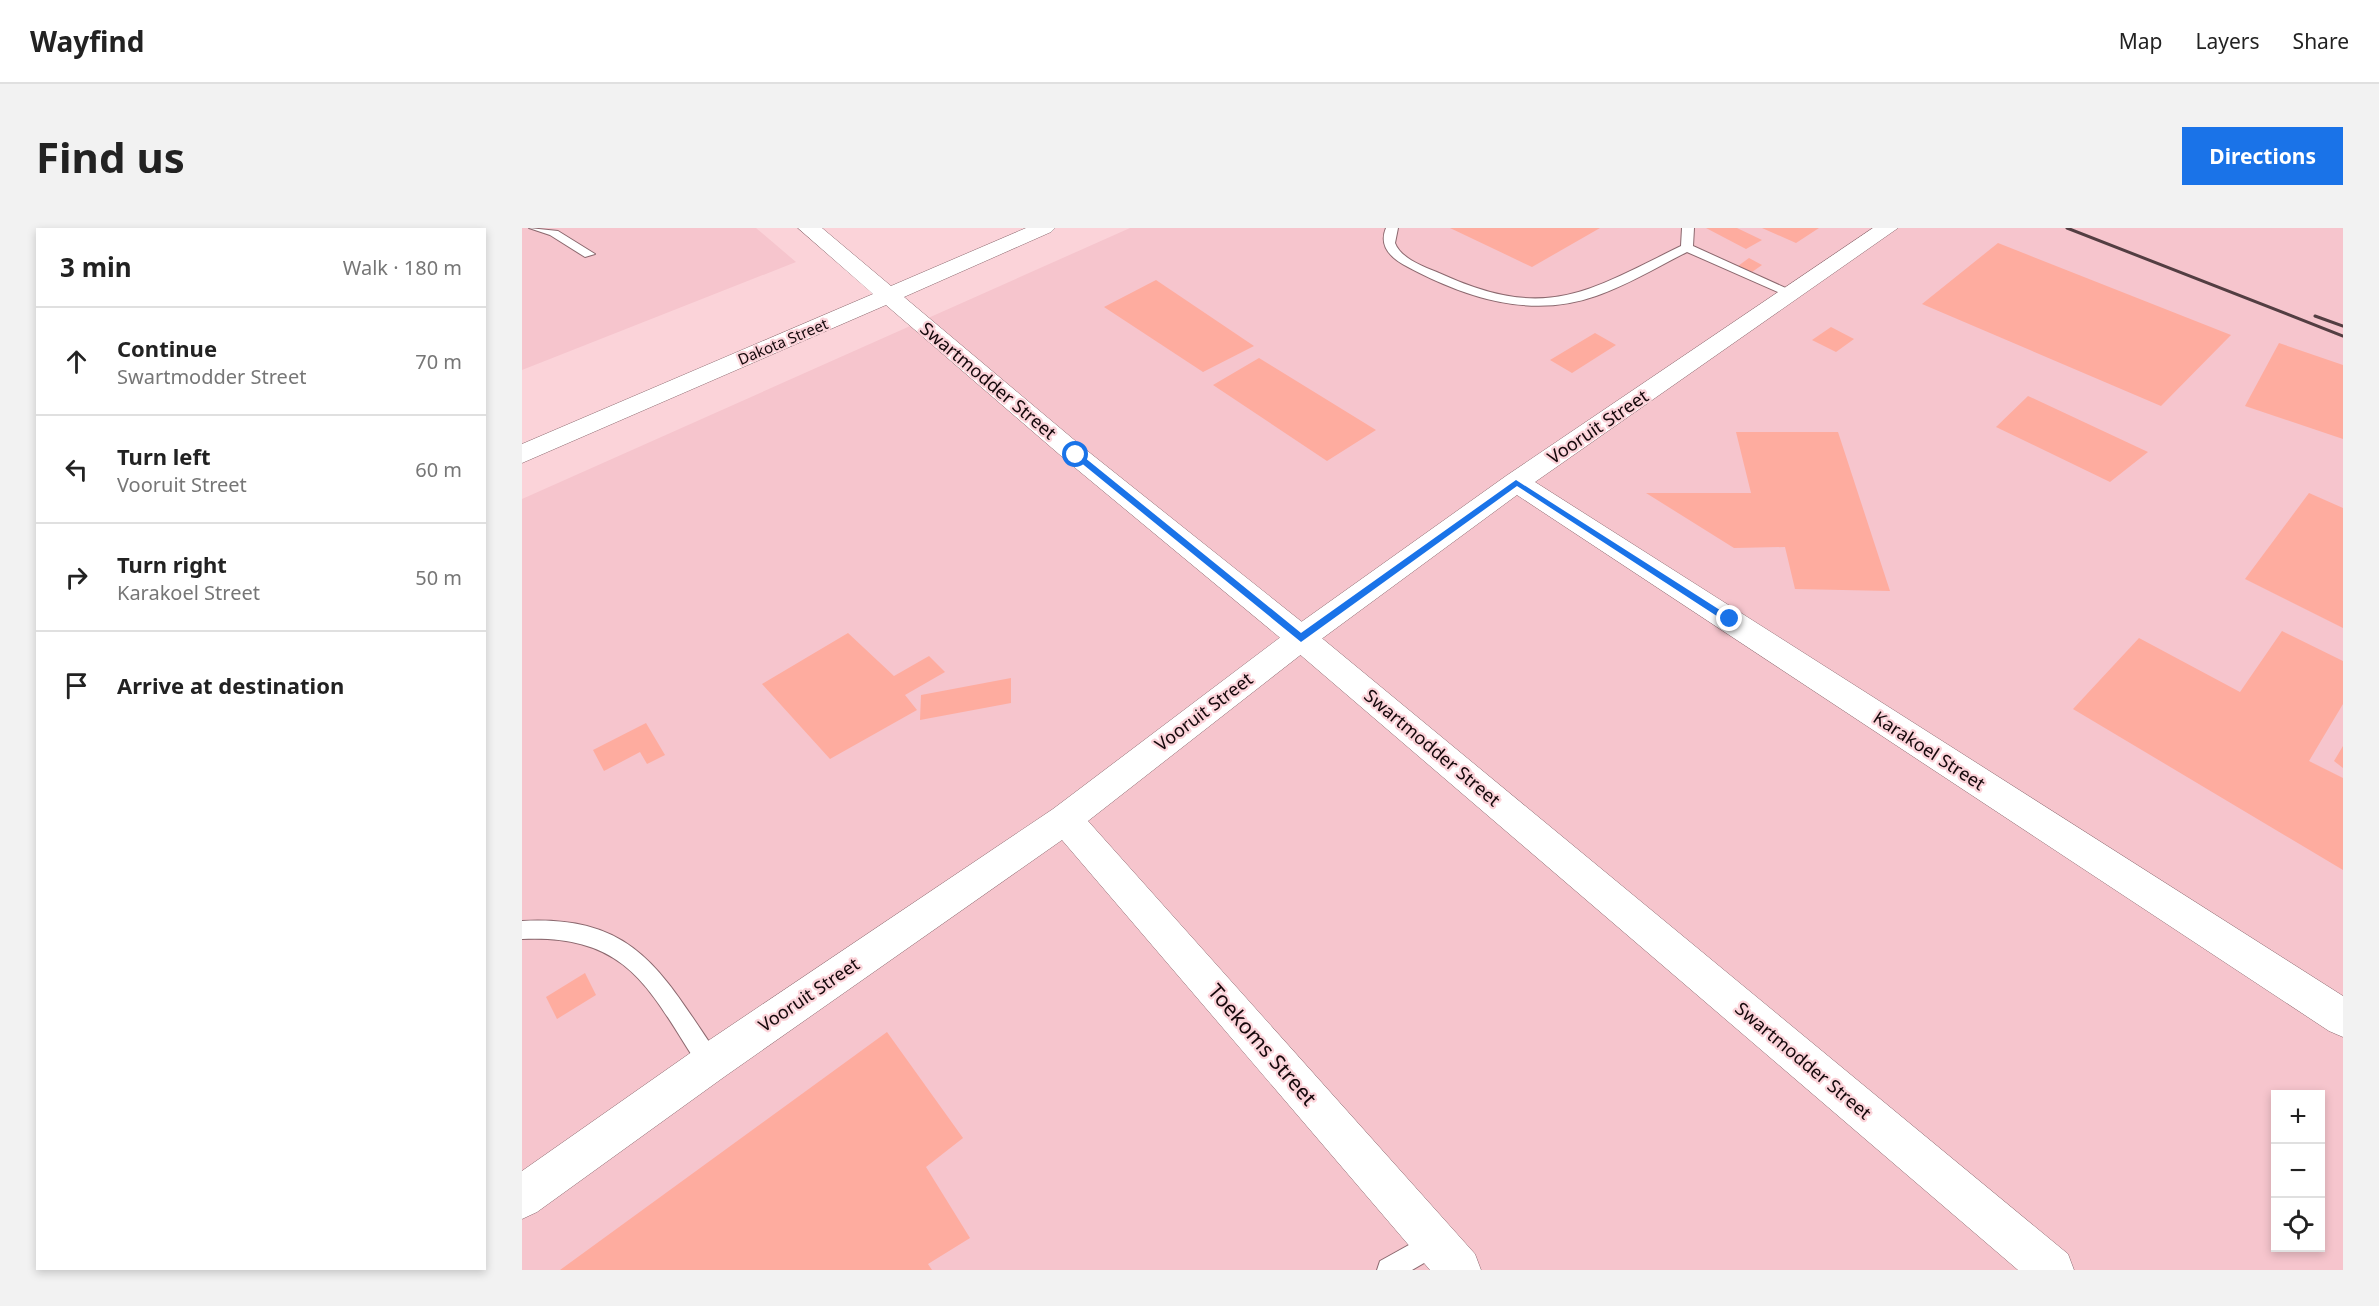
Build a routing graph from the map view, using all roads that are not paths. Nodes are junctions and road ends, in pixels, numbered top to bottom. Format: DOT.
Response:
graph roads {
  1 [pos="535,228"];
  2 [pos="809,228"];
  3 [pos="1044,228"];
  4 [pos="1392,228"];
  5 [pos="1688,228"];
  6 [pos="1887,228"];
  7 [pos="1687,248"];
  8 [pos="589,254"];
  9 [pos="1793,294"];
  10 [pos="889,297"];
  11 [pos="522,454"];
  12 [pos="1516,482"];
  13 [pos="1301,638"];
  14 [pos="1065,819"];
  15 [pos="522,930"];
  16 [pos="2343,1018"];
  17 [pos="710,1063"];
  18 [pos="522,1197"];
  19 [pos="1447,1256"];
  20 [pos="1389,1270"];
  21 [pos="2052,1270"];
  1 -- 8 [label="lane"];
  2 -- 10 [label="street, Swartmodder Street"];
  3 -- 10 [label="street, Dakota Street"];
  4 -- 7 [label="lane"];
  5 -- 7 [label="lane"];
  6 -- 9 [label="street, Vooruit Street"];
  7 -- 9 [label="lane"];
  9 -- 12 [label="street, Vooruit Street"];
  10 -- 11 [label="street, Dakota Street"];
  10 -- 13 [label="street, Swartmodder Street"];
  12 -- 13 [label="street, Vooruit Street"];
  12 -- 16 [label="street, Karakoel Street"];
  13 -- 14 [label="street, Vooruit Street"];
  13 -- 21 [label="street, Swartmodder Street"];
  14 -- 17 [label="street, Vooruit Street"];
  14 -- 19 [label="street, Toekoms Street"];
  15 -- 17 [label="lane"];
  17 -- 18 [label="street, Vooruit Street"];
  19 -- 20 [label="lane"];
}
